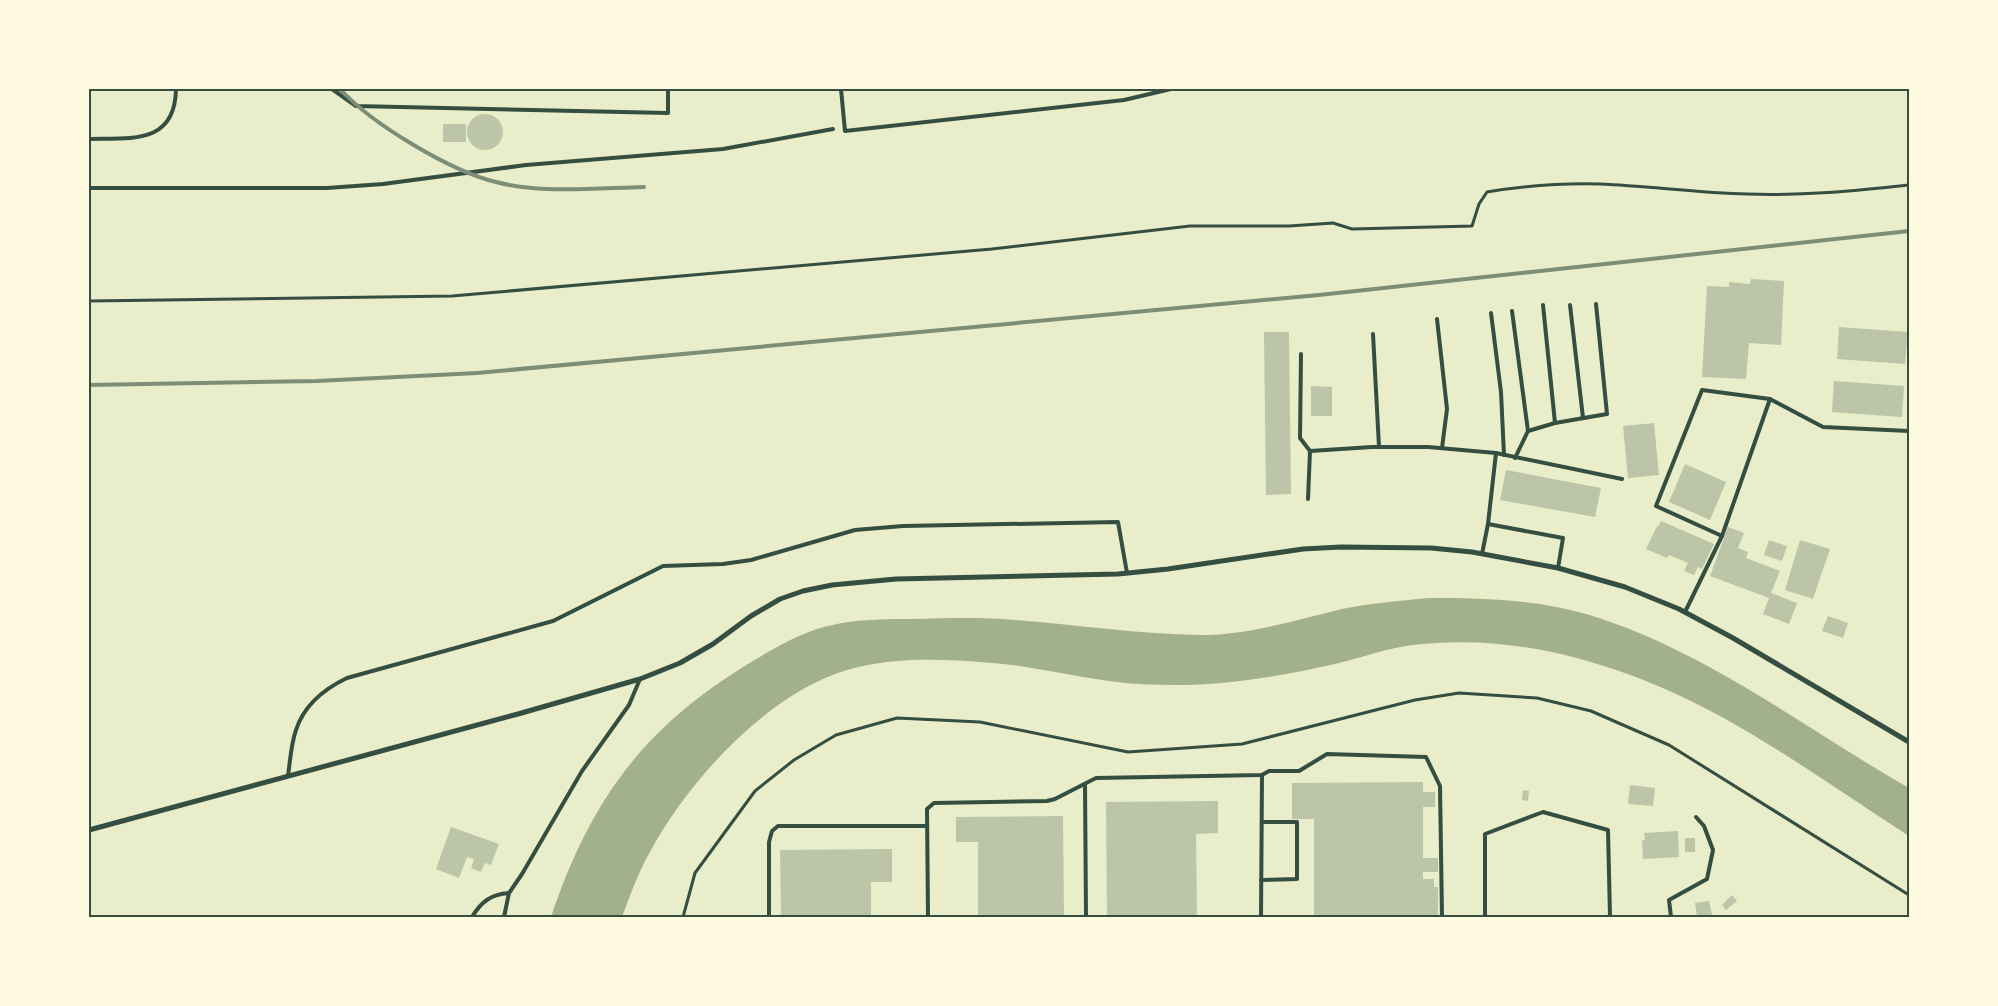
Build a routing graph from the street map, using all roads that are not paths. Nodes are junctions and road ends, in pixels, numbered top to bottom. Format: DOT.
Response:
graph roads {
  1 [pos="176,89"];
  2 [pos="332,89"];
  3 [pos="668,89"];
  4 [pos="841,89"];
  5 [pos="1171,89"];
  6 [pos="832,129"];
  7 [pos="89,140"];
  8 [pos="89,188"];
  9 [pos="1596,304"];
  10 [pos="1543,305"];
  11 [pos="1570,305"];
  12 [pos="1512,311"];
  13 [pos="1491,312"];
  14 [pos="1436,320"];
  15 [pos="1373,334"];
  16 [pos="1301,354"];
  17 [pos="1770,399"];
  18 [pos="1583,418"];
  19 [pos="1555,423"];
  20 [pos="1909,430"];
  21 [pos="1528,431"];
  22 [pos="1379,447"];
  23 [pos="1442,448"];
  24 [pos="1310,451"];
  25 [pos="1496,453"];
  26 [pos="1504,455"];
  27 [pos="1515,458"];
  28 [pos="1622,479"];
  29 [pos="1308,499"];
  30 [pos="1488,524"];
  31 [pos="1722,536"];
  32 [pos="1482,554"];
  33 [pos="1558,568"];
  34 [pos="1127,573"];
  35 [pos="1685,612"];
  36 [pos="640,679"];
  37 [pos="1909,742"];
  38 [pos="1262,775"];
  39 [pos="288,776"];
  40 [pos="1085,784"];
  41 [pos="1696,817"];
  42 [pos="1262,822"];
  43 [pos="927,826"];
  44 [pos="89,830"];
  45 [pos="1261,880"];
  46 [pos="509,893"];
  47 [pos="472,917"];
  48 [pos="504,917"];
  49 [pos="769,917"];
  50 [pos="928,917"];
  51 [pos="1086,917"];
  52 [pos="1261,917"];
  53 [pos="1442,917"];
  54 [pos="1485,917"];
  55 [pos="1610,917"];
  56 [pos="1671,917"];
  1 -- 7 [label="lane"];
  2 -- 3 [label="lane"];
  4 -- 5 [label="lane"];
  6 -- 8 [label="lane"];
  9 -- 18 [label="lane"];
  10 -- 19 [label="lane"];
  11 -- 18 [label="lane"];
  12 -- 21 [label="lane"];
  13 -- 26 [label="lane"];
  14 -- 23 [label="lane"];
  15 -- 22 [label="lane"];
  16 -- 24 [label="lane"];
  17 -- 20 [label="lane"];
  17 -- 31 [label="lane"];
  17 -- 31 [label="lane"];
  18 -- 19 [label="lane"];
  19 -- 21 [label="lane"];
  21 -- 27 [label="lane"];
  22 -- 23 [label="lane"];
  22 -- 24 [label="lane"];
  23 -- 25 [label="lane"];
  24 -- 29 [label="lane"];
  25 -- 26 [label="lane"];
  25 -- 30 [label="lane"];
  26 -- 27 [label="lane"];
  27 -- 28 [label="lane"];
  30 -- 32 [label="lane"];
  30 -- 33 [label="lane"];
  31 -- 35 [label="lane"];
  32 -- 33 [label="street"];
  32 -- 34 [label="street"];
  33 -- 35 [label="street"];
  34 -- 36 [label="street"];
  34 -- 39 [label="lane"];
  35 -- 37 [label="street"];
  36 -- 39 [label="street"];
  36 -- 46 [label="lane"];
  38 -- 40 [label="lane"];
  38 -- 42 [label="lane"];
  38 -- 53 [label="lane"];
  39 -- 44 [label="street"];
  40 -- 43 [label="lane"];
  40 -- 51 [label="lane"];
  41 -- 56 [label="lane"];
  42 -- 45 [label="lane"];
  42 -- 45 [label="lane"];
  43 -- 49 [label="lane"];
  43 -- 50 [label="lane"];
  45 -- 52 [label="lane"];
  46 -- 47 [label="lane"];
  46 -- 48 [label="lane"];
  54 -- 55 [label="lane"];
}
